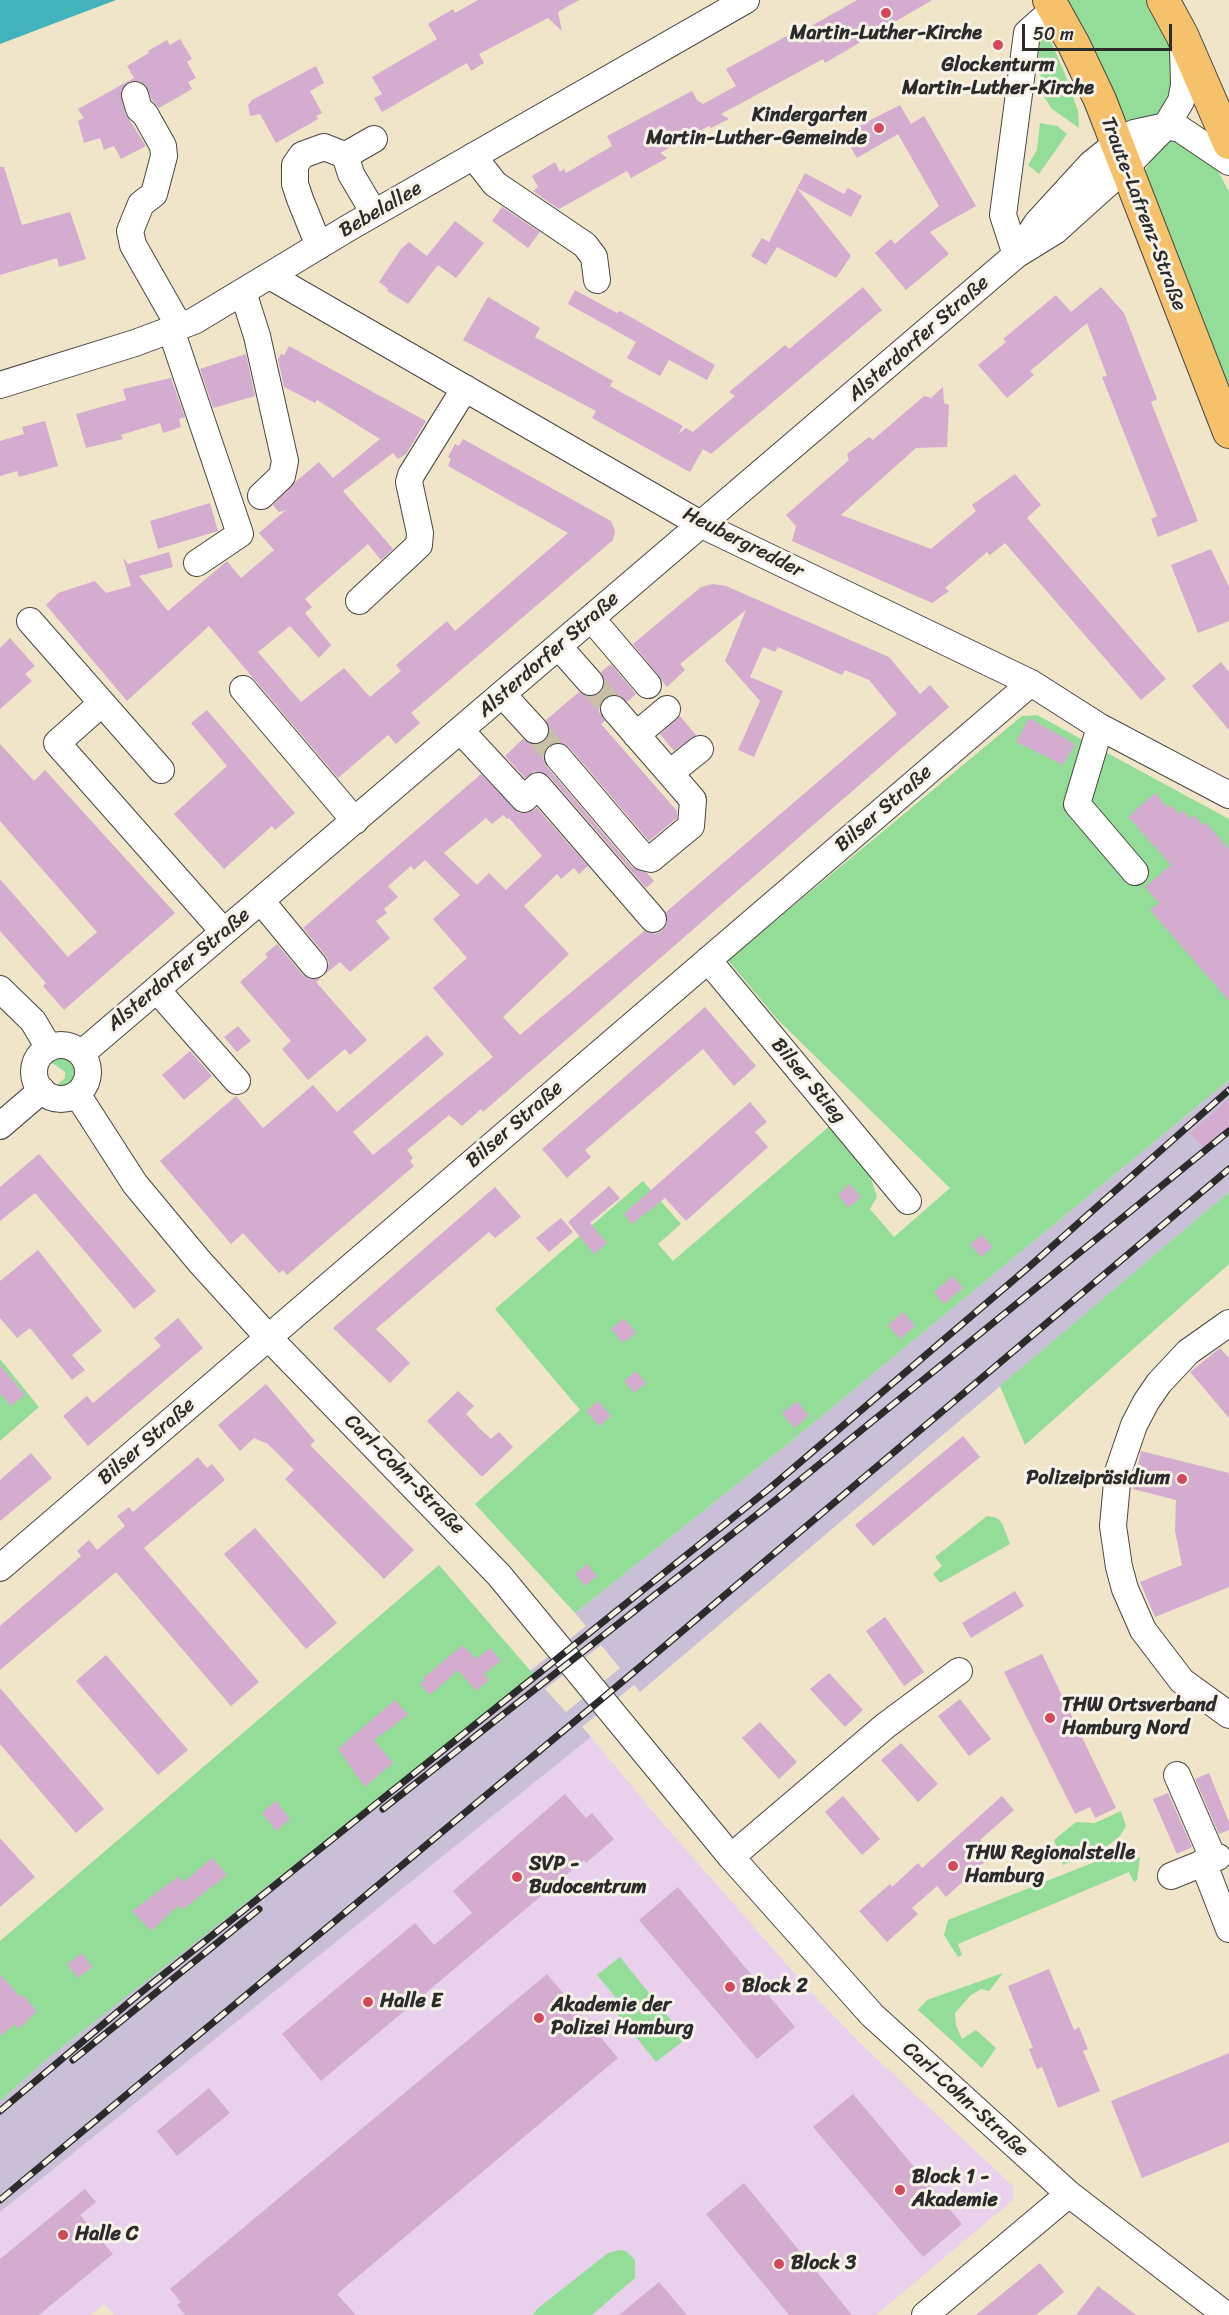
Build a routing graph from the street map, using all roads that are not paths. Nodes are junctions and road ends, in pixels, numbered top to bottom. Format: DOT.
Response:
graph roads {
  1 [pos="746,0"];
  2 [pos="1163,0"];
  3 [pos="1051,4"];
  4 [pos="1182,35"];
  5 [pos="135,95"];
  6 [pos="1166,126"];
  7 [pos="374,140"];
  8 [pos="1229,143"];
  9 [pos="1121,155"];
  10 [pos="347,156"];
  11 [pos="473,156"];
  12 [pos="1229,162"];
  13 [pos="374,213"];
  14 [pos="319,246"];
  15 [pos="1016,255"];
  16 [pos="270,276"];
  17 [pos="597,280"];
  18 [pos="243,292"];
  19 [pos="175,328"];
  20 [pos="0,385"];
  21 [pos="465,388"];
  22 [pos="1229,432"];
  23 [pos="261,496"];
  24 [pos="702,525"];
  25 [pos="197,563"];
  26 [pos="359,601"];
  27 [pos="591,618"];
  28 [pos="30,621"];
  29 [pos="559,647"];
  30 [pos="590,682"];
  31 [pos="1031,683"];
  32 [pos="648,686"];
  33 [pos="243,689"];
  34 [pos="503,695"];
  35 [pos="102,703"];
  36 [pos="614,709"];
  37 [pos="668,709"];
  38 [pos="1100,727"];
  39 [pos="534,730"];
  40 [pos="461,731"];
  41 [pos="636,735"];
  42 [pos="699,749"];
  43 [pos="558,757"];
  44 [pos="161,770"];
  45 [pos="670,773"];
  46 [pos="1227,793"];
  47 [pos="355,821"];
  48 [pos="1135,872"];
  49 [pos="261,901"];
  50 [pos="653,918"];
  51 [pos="224,932"];
  52 [pos="708,960"];
  53 [pos="314,965"];
  54 [pos="0,989"];
  55 [pos="157,990"];
  56 [pos="49,1048"];
  57 [pos="81,1054"];
  58 [pos="237,1081"];
  59 [pos="42,1090"];
  60 [pos="77,1094"];
  61 [pos="0,1126"];
  62 [pos="908,1201"];
  63 [pos="1229,1323"];
  64 [pos="267,1337"];
  65 [pos="0,1568"];
  66 [pos="959,1671"];
  67 [pos="1229,1715"];
  68 [pos="1177,1775"];
  69 [pos="731,1857"];
  70 [pos="1215,1858"];
  71 [pos="1171,1876"];
  72 [pos="1229,1929"];
  73 [pos="1070,2194"];
  74 [pos="926,2315"];
  75 [pos="1226,2315"];
  1 -- 11 [label="street, Bebelallee"];
  2 -- 4 [label="main road"];
  3 -- 9 [label="main road, Traute-Lafrenz-Straße"];
  3 -- 15 [label="street"];
  4 -- 6 [label="street, Alsterdorfer Straße"];
  4 -- 8 [label="main road"];
  5 -- 19 [label="street"];
  6 -- 9 [label="street, Alsterdorfer Straße"];
  6 -- 12 [label="street"];
  7 -- 10 [label="street"];
  9 -- 15 [label="street, Alsterdorfer Straße"];
  9 -- 22 [label="main road, Traute-Lafrenz-Straße"];
  10 -- 13 [label="street"];
  10 -- 14 [label="street"];
  11 -- 13 [label="street, Bebelallee"];
  11 -- 17 [label="street"];
  13 -- 14 [label="street, Bebelallee"];
  14 -- 16 [label="street, Bebelallee"];
  15 -- 24 [label="street, Alsterdorfer Straße"];
  16 -- 18 [label="street, Bebelallee"];
  16 -- 21 [label="street, Heubergredder"];
  18 -- 19 [label="street, Bebelallee"];
  18 -- 23 [label="street"];
  19 -- 20 [label="street, Bebelallee"];
  19 -- 25 [label="street"];
  21 -- 24 [label="street, Heubergredder"];
  21 -- 26 [label="street"];
  24 -- 27 [label="street, Alsterdorfer Straße"];
  24 -- 31 [label="street, Heubergredder"];
  27 -- 29 [label="street, Alsterdorfer Straße"];
  27 -- 32 [label="street"];
  28 -- 35 [label="street"];
  29 -- 30 [label="street"];
  29 -- 34 [label="street, Alsterdorfer Straße"];
  31 -- 38 [label="street, Heubergredder"];
  31 -- 52 [label="street, Bilser Straße"];
  33 -- 47 [label="street"];
  34 -- 39 [label="street"];
  34 -- 40 [label="street, Alsterdorfer Straße"];
  35 -- 44 [label="street"];
  35 -- 51 [label="street"];
  36 -- 41 [label="street"];
  37 -- 41 [label="street"];
  38 -- 46 [label="street, Heubergredder"];
  38 -- 48 [label="street"];
  40 -- 47 [label="street, Alsterdorfer Straße"];
  40 -- 50 [label="street"];
  41 -- 45 [label="street"];
  42 -- 45 [label="street"];
  43 -- 45 [label="street"];
  47 -- 49 [label="street, Alsterdorfer Straße"];
  49 -- 51 [label="street, Alsterdorfer Straße"];
  49 -- 53 [label="street"];
  51 -- 55 [label="street, Alsterdorfer Straße"];
  52 -- 62 [label="street, Bilser Stieg"];
  52 -- 64 [label="street, Bilser Straße"];
  54 -- 56 [label="street"];
  55 -- 57 [label="street, Alsterdorfer Straße"];
  55 -- 58 [label="street"];
  56 -- 57 [label="street"];
  56 -- 59 [label="street"];
  57 -- 60 [label="street"];
  59 -- 60 [label="street"];
  59 -- 61 [label="street"];
  60 -- 64 [label="street, Carl-Cohn-Straße"];
  63 -- 67 [label="street"];
  64 -- 65 [label="street, Bilser Straße"];
  64 -- 69 [label="street, Carl-Cohn-Straße"];
  66 -- 69 [label="street"];
  68 -- 70 [label="street"];
  69 -- 73 [label="street, Carl-Cohn-Straße"];
  70 -- 71 [label="street"];
  70 -- 72 [label="street"];
  73 -- 74 [label="street"];
  73 -- 75 [label="street, Carl-Cohn-Straße"];
}
